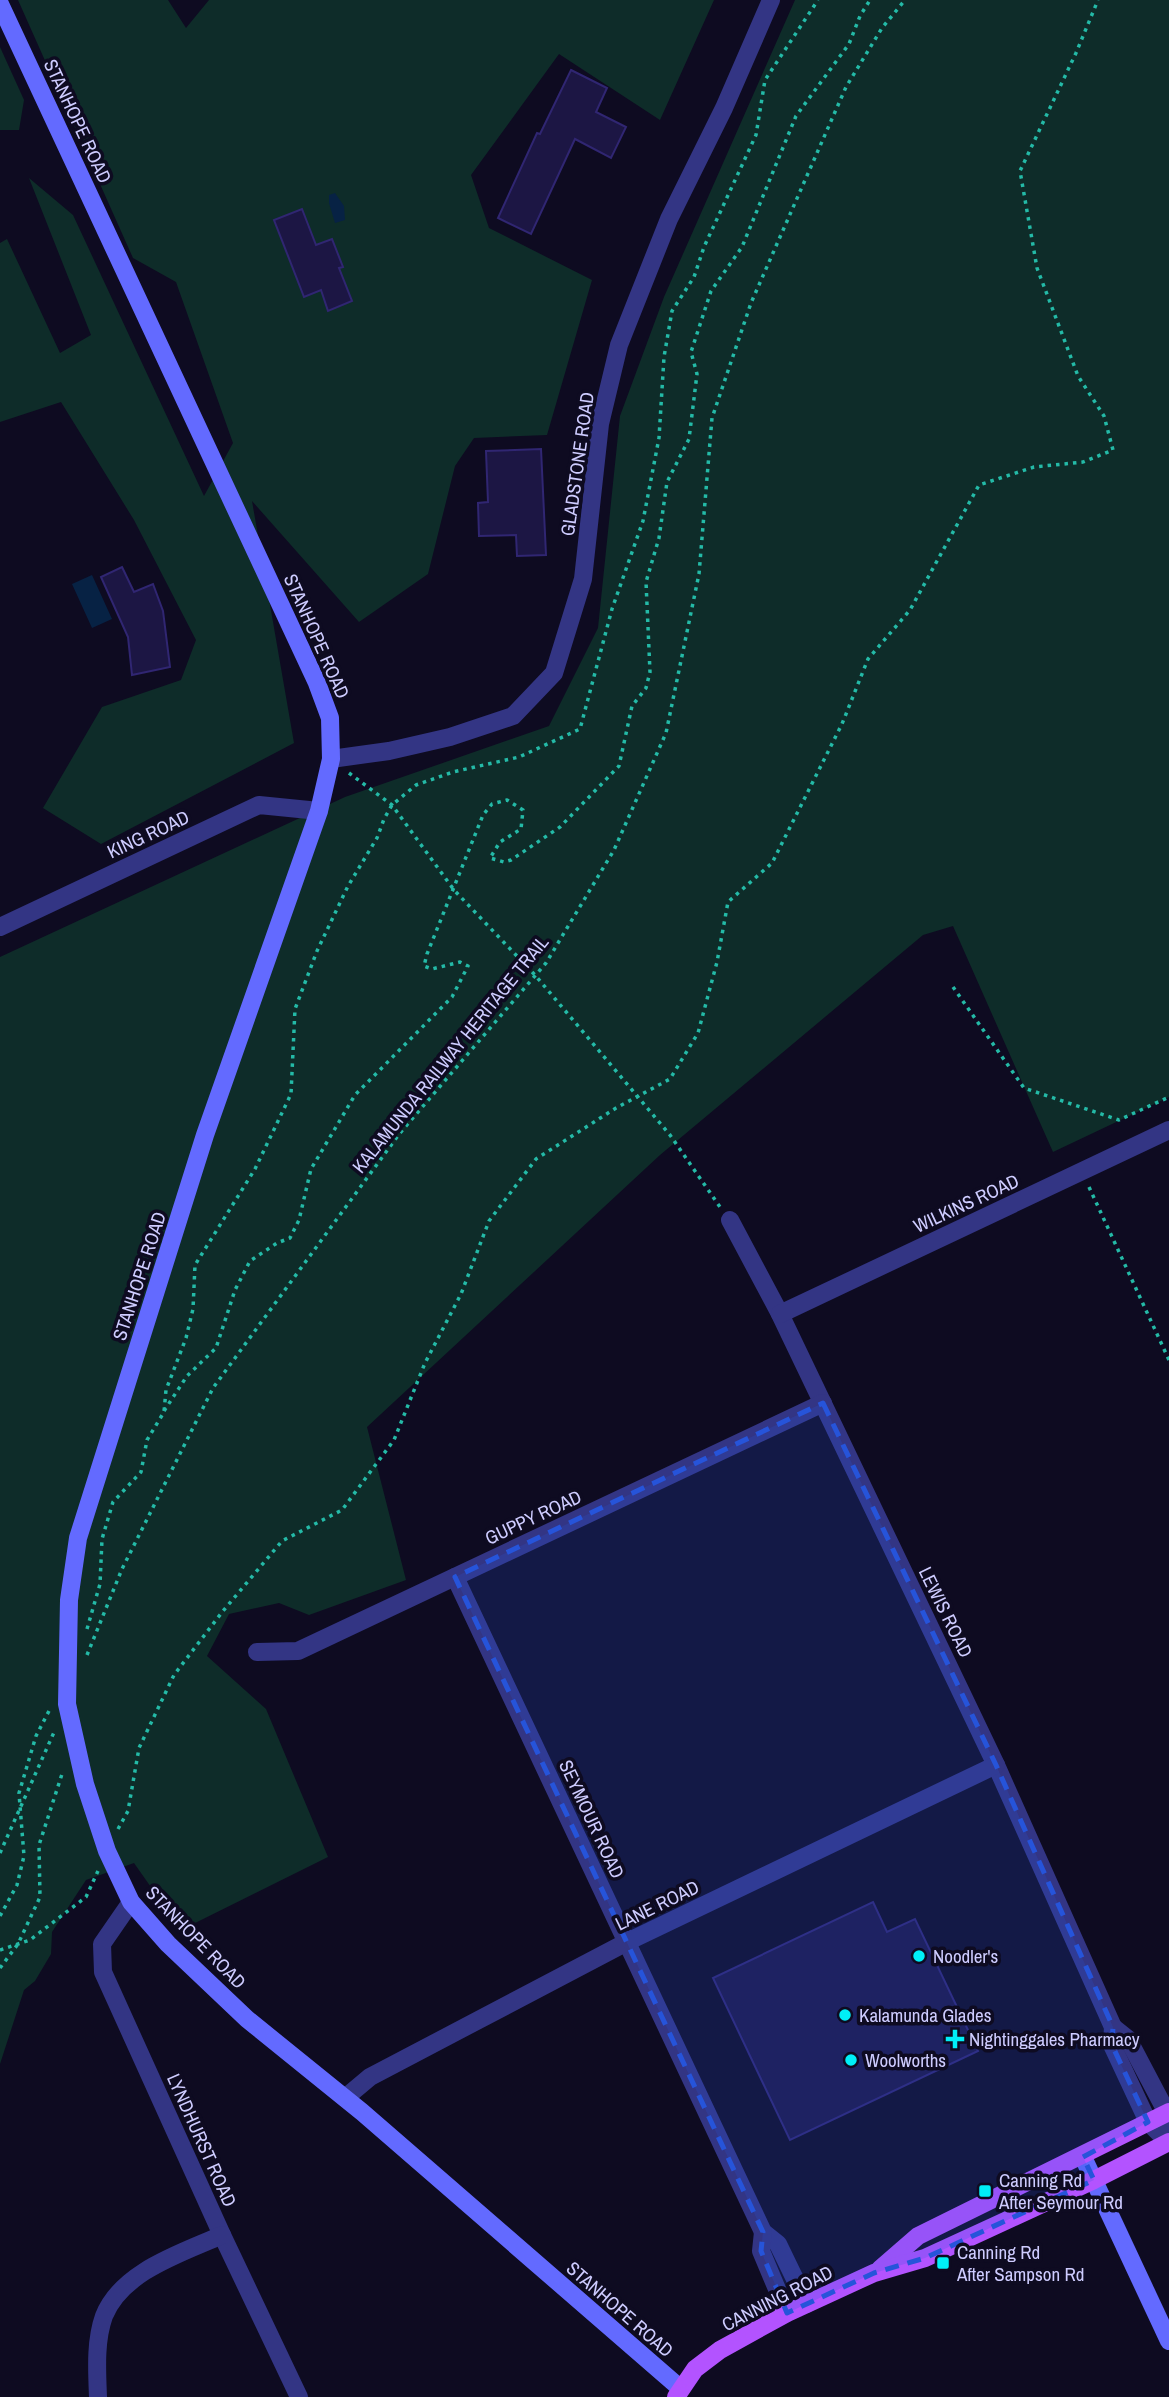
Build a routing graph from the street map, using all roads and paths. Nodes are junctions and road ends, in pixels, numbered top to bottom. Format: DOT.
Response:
graph roads {
  1 [pos="771,0"];
  2 [pos="818,0"];
  3 [pos="870,0"];
  4 [pos="905,0"];
  5 [pos="1098,0"];
  6 [pos="0,4"];
  7 [pos="331,759"];
  8 [pos="392,805"];
  9 [pos="319,811"];
  10 [pos="454,890"];
  11 [pos="0,927"];
  12 [pos="535,975"];
  13 [pos="953,986"];
  14 [pos="636,1097"];
  15 [pos="1169,1097"];
  16 [pos="1169,1130"];
  17 [pos="1082,1171"];
  18 [pos="730,1220"];
  19 [pos="780,1314"];
  20 [pos="1169,1360"];
  21 [pos="823,1403"];
  22 [pos="164,1412"];
  23 [pos="455,1577"];
  24 [pos="86,1630"];
  25 [pos="257,1653"];
  26 [pos="87,1655"];
  27 [pos="67,1679"];
  28 [pos="67,1704"];
  29 [pos="996,1765"];
  30 [pos="63,1771"];
  31 [pos="21,1804"];
  32 [pos="107,1851"];
  33 [pos="0,1853"];
  34 [pos="131,1902"];
  35 [pos="0,1916"];
  36 [pos="627,1942"];
  37 [pos="18,1944"];
  38 [pos="0,1950"];
  39 [pos="0,1968"];
  40 [pos="1113,2027"];
  41 [pos="345,2098"];
  42 [pos="1168,2113"];
  43 [pos="1148,2122"];
  44 [pos="1169,2142"];
  45 [pos="1083,2157"];
  46 [pos="1094,2180"];
  47 [pos="763,2232"];
  48 [pos="222,2235"];
  49 [pos="874,2273"];
  50 [pos="807,2304"];
  51 [pos="787,2313"];
  52 [pos="1169,2341"];
  53 [pos="678,2393"];
  54 [pos="98,2397"];
  55 [pos="299,2397"];
  1 -- 7 [label="street, GLADSTONE ROAD"];
  2 -- 8 [label="path"];
  3 -- 10 [label="path"];
  4 -- 12 [label="path, KALAMUNDA RAILWAY HERITAGE TRAIL"];
  5 -- 14 [label="path"];
  6 -- 7 [label="street, STANHOPE ROAD"];
  7 -- 8 [label="path"];
  7 -- 9 [label="street, STANHOPE ROAD"];
  8 -- 10 [label="path"];
  8 -- 22 [label="path"];
  9 -- 11 [label="street, KING ROAD"];
  9 -- 27 [label="street, STANHOPE ROAD"];
  10 -- 12 [label="path"];
  10 -- 22 [label="path"];
  12 -- 14 [label="path"];
  12 -- 26 [label="path, KALAMUNDA RAILWAY HERITAGE TRAIL"];
  13 -- 15 [label="path"];
  14 -- 18 [label="path"];
  14 -- 32 [label="path"];
  16 -- 17 [label="street, WILKINS ROAD"];
  17 -- 19 [label="street, WILKINS ROAD"];
  17 -- 20 [label="path"];
  18 -- 19 [label="street, LEWIS ROAD"];
  19 -- 21 [label="street, LEWIS ROAD"];
  21 -- 23 [label="street, GUPPY ROAD"];
  21 -- 29 [label="street, LEWIS ROAD"];
  22 -- 24 [label="path"];
  23 -- 25 [label="street, GUPPY ROAD"];
  23 -- 36 [label="street, SEYMOUR ROAD"];
  27 -- 28 [label="street, STANHOPE ROAD"];
  27 -- 31 [label="path"];
  28 -- 31 [label="path"];
  28 -- 32 [label="street, STANHOPE ROAD"];
  29 -- 36 [label="street, LANE ROAD"];
  29 -- 40 [label="street, LEWIS ROAD"];
  30 -- 37 [label="path"];
  31 -- 33 [label="path"];
  31 -- 35 [label="path"];
  32 -- 34 [label="street, STANHOPE ROAD"];
  32 -- 37 [label="path"];
  34 -- 41 [label="street, STANHOPE ROAD"];
  34 -- 48 [label="street, LYNDHURST ROAD"];
  36 -- 41 [label="street, LANE ROAD"];
  36 -- 47 [label="street, SEYMOUR ROAD"];
  37 -- 38 [label="path"];
  37 -- 39 [label="path"];
  40 -- 42 [label="street, LEWIS ROAD"];
  40 -- 43 [label="street, LEWIS ROAD"];
  41 -- 53 [label="street, STANHOPE ROAD"];
  42 -- 43 [label="main road, CANNING ROAD"];
  42 -- 44 [label="street, LEWIS ROAD"];
  43 -- 44 [label="street, LEWIS ROAD"];
  43 -- 45 [label="main road, CANNING ROAD"];
  44 -- 46 [label="main road, CANNING ROAD"];
  45 -- 46 [label="street"];
  45 -- 49 [label="main road, CANNING ROAD"];
  46 -- 49 [label="main road, CANNING ROAD"];
  46 -- 52 [label="street"];
  47 -- 50 [label="street, SEYMOUR ROAD"];
  47 -- 51 [label="street, SEYMOUR ROAD"];
  48 -- 54 [label="street"];
  48 -- 55 [label="street, LYNDHURST ROAD"];
  49 -- 50 [label="main road, CANNING ROAD"];
  50 -- 51 [label="main road, CANNING ROAD"];
  51 -- 53 [label="main road, CANNING ROAD"];
}
